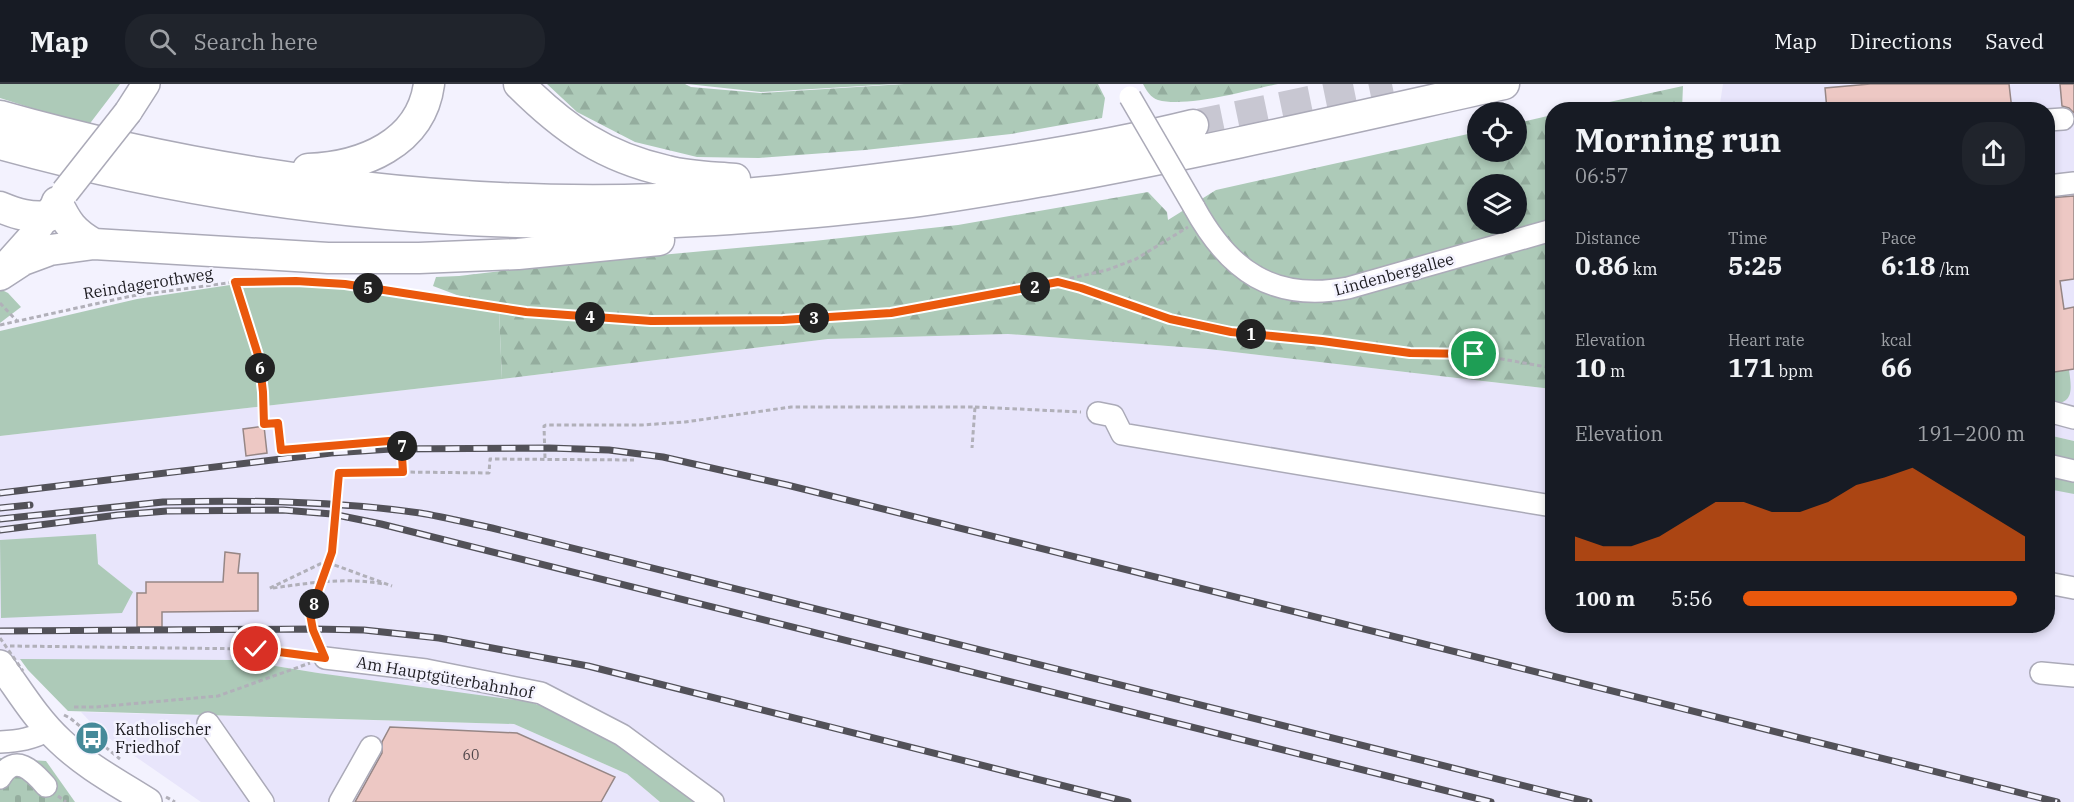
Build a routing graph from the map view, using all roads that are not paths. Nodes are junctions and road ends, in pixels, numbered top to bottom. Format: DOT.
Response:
graph roads {
  1 [pos="146,84"];
  2 [pos="429,84"];
  3 [pos="519,84"];
  4 [pos="1504,84"];
  5 [pos="1126,90"];
  6 [pos="0,117"];
  7 [pos="1192,126"];
  8 [pos="0,144"];
  9 [pos="249,172"];
  10 [pos="2074,183"];
  11 [pos="2055,185"];
  12 [pos="822,187"];
  13 [pos="912,202"];
  14 [pos="0,207"];
  15 [pos="52,207"];
  16 [pos="1545,232"];
  17 [pos="94,244"];
  18 [pos="0,251"];
  19 [pos="0,273"];
  20 [pos="1098,413"];
  21 [pos="2055,413"];
  22 [pos="2074,418"];
  23 [pos="2055,467"];
  24 [pos="2074,471"];
  25 [pos="1545,505"];
  26 [pos="2055,585"];
  27 [pos="2074,588"];
  28 [pos="325,658"];
  29 [pos="15,672"];
  30 [pos="2042,673"];
  31 [pos="2074,676"];
  32 [pos="53,721"];
  33 [pos="208,723"];
  34 [pos="0,742"];
  35 [pos="371,747"];
  36 [pos="0,778"];
  37 [pos="46,786"];
  38 [pos="156,799"];
  39 [pos="263,802"];
  40 [pos="340,802"];
  41 [pos="713,802"];
  1 -- 15 [label="main road, bridge"];
  2 -- 9 [label="highway"];
  3 -- 12 [label="highway"];
  4 -- 13 [label="highway"];
  5 -- 16 [label="street, Lindenbergallee, bridge"];
  6 -- 9 [label="highway"];
  7 -- 12 [label="highway"];
  8 -- 13 [label="highway"];
  9 -- 12 [label="highway"];
  10 -- 11 [label="street"];
  13 -- 17 [label="highway"];
  14 -- 15 [label="highway"];
  15 -- 17 [label="highway"];
  15 -- 18 [label="main road"];
  15 -- 19 [label="main road"];
  17 -- 19 [label="highway"];
  20 -- 25 [label="street"];
  21 -- 22 [label="street"];
  23 -- 24 [label="street"];
  26 -- 27 [label="street"];
  28 -- 41 [label="street, Am Hauptgüterbahnhof"];
  29 -- 32 [label="main road"];
  30 -- 31 [label="street"];
  32 -- 34 [label="street"];
  32 -- 38 [label="main road"];
  33 -- 39 [label="street"];
  35 -- 40 [label="street"];
  36 -- 37 [label="street"];
}
